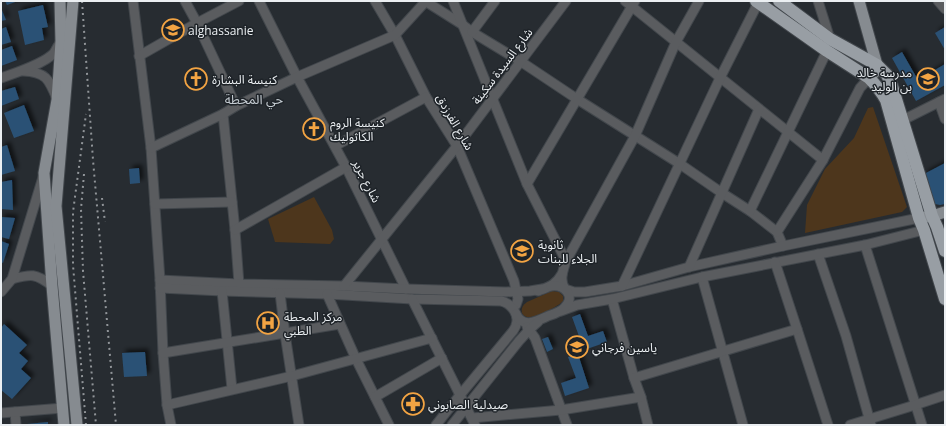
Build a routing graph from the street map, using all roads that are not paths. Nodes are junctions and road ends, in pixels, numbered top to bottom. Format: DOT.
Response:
graph roads {
  1 [pos="60,1"];
  2 [pos="73,1"];
  3 [pos="133,1"];
  4 [pos="185,1"];
  5 [pos="240,1"];
  6 [pos="259,1"];
  7 [pos="375,1"];
  8 [pos="425,1"];
  9 [pos="453,1"];
  10 [pos="495,1"];
  11 [pos="566,1"];
  12 [pos="699,1"];
  13 [pos="779,1"];
  14 [pos="818,1"];
  15 [pos="859,1"];
  16 [pos="938,1"];
  17 [pos="757,2"];
  18 [pos="631,3"];
  19 [pos="945,9"];
  20 [pos="197,23"];
  21 [pos="463,25"];
  22 [pos="472,32"];
  23 [pos="395,35"];
  24 [pos="830,39"];
  25 [pos="61,42"];
  26 [pos="676,42"];
  27 [pos="827,51"];
  28 [pos="139,56"];
  29 [pos="520,61"];
  30 [pos="877,65"];
  31 [pos="22,71"];
  32 [pos="297,77"];
  33 [pos="1,78"];
  34 [pos="720,78"];
  35 [pos="869,78"];
  36 [pos="426,97"];
  37 [pos="493,98"];
  38 [pos="577,99"];
  39 [pos="57,100"];
  40 [pos="942,101"];
  41 [pos="236,106"];
  42 [pos="760,109"];
  43 [pos="223,114"];
  44 [pos="945,119"];
  45 [pos="903,120"];
  46 [pos="788,131"];
  47 [pos="635,136"];
  48 [pos="335,146"];
  49 [pos="457,146"];
  50 [pos="151,148"];
  51 [pos="823,160"];
  52 [pos="680,164"];
  53 [pos="346,167"];
  54 [pos="44,173"];
  55 [pos="527,184"];
  56 [pos="722,193"];
  57 [pos="232,202"];
  58 [pos="155,204"];
  59 [pos="750,210"];
  60 [pos="945,212"];
  61 [pos="919,218"];
  62 [pos="938,222"];
  63 [pos="235,230"];
  64 [pos="924,230"];
  65 [pos="777,232"];
  66 [pos="382,239"];
  67 [pos="865,245"];
  68 [pos="783,246"];
  69 [pos="945,251"];
  70 [pos="818,254"];
  71 [pos="566,261"];
  72 [pos="775,262"];
  73 [pos="689,267"];
  74 [pos="563,273"];
  75 [pos="702,277"];
  76 [pos="12,279"];
  77 [pos="514,281"];
  78 [pos="160,284"];
  79 [pos="239,284"];
  80 [pos="52,286"];
  81 [pos="344,286"];
  82 [pos="622,286"];
  83 [pos="547,288"];
  84 [pos="406,289"];
  85 [pos="565,289"];
  86 [pos="222,291"];
  87 [pos="530,291"];
  88 [pos="1,292"];
  89 [pos="517,292"];
  90 [pos="280,293"];
  91 [pos="327,294"];
  92 [pos="412,299"];
  93 [pos="612,299"];
  94 [pos="945,299"];
  95 [pos="516,305"];
  96 [pos="561,311"];
  97 [pos="518,318"];
  98 [pos="542,319"];
  99 [pos="340,324"];
  100 [pos="797,329"];
  101 [pos="529,330"];
  102 [pos="285,334"];
  103 [pos="432,338"];
  104 [pos="535,338"];
  105 [pos="228,342"];
  106 [pos="723,352"];
  107 [pos="163,353"];
  108 [pos="356,358"];
  109 [pos="442,358"];
  110 [pos="292,376"];
  111 [pos="634,378"];
  112 [pos="232,389"];
  113 [pos="460,395"];
  114 [pos="945,395"];
  115 [pos="375,397"];
  116 [pos="641,397"];
  117 [pos="167,405"];
  118 [pos="916,405"];
  119 [pos="63,408"];
  120 [pos="466,408"];
  121 [pos="561,410"];
  122 [pos="15,412"];
  123 [pos="1,413"];
  124 [pos="473,422"];
  125 [pos="870,422"];
  126 [pos="16,425"];
  127 [pos="64,425"];
  128 [pos="76,425"];
  129 [pos="170,425"];
  130 [pos="299,425"];
  131 [pos="389,425"];
  132 [pos="434,425"];
  133 [pos="452,425"];
  134 [pos="567,425"];
  135 [pos="648,425"];
  136 [pos="743,425"];
  137 [pos="828,425"];
  138 [pos="850,425"];
  139 [pos="922,425"];
  1 -- 25 [label="main road"];
  2 -- 128 [label="main road"];
  3 -- 28 [label="street"];
  4 -- 20 [label="street"];
  5 -- 20 [label="street"];
  6 -- 32 [label="street, شارع جرير"];
  7 -- 23 [label="street, شارع الفرزدق"];
  8 -- 21 [label="street"];
  8 -- 23 [label="street"];
  9 -- 21 [label="street"];
  10 -- 22 [label="street"];
  11 -- 29 [label="street, شارع السيدة سكينة"];
  12 -- 26 [label="street"];
  13 -- 24 [label="highway"];
  14 -- 24 [label="street"];
  15 -- 30 [label="main road"];
  16 -- 19 [label="street"];
  17 -- 27 [label="highway"];
  17 -- 34 [label="street"];
  18 -- 26 [label="street"];
  18 -- 38 [label="street"];
  20 -- 28 [label="street"];
  20 -- 41 [label="street"];
  21 -- 22 [label="street"];
  21 -- 37 [label="street"];
  22 -- 29 [label="street"];
  23 -- 32 [label="street"];
  23 -- 36 [label="street, شارع الفرزدق"];
  24 -- 30 [label="highway"];
  25 -- 31 [label="street"];
  25 -- 39 [label="main road"];
  26 -- 34 [label="street"];
  26 -- 47 [label="street"];
  27 -- 35 [label="highway"];
  27 -- 46 [label="street"];
  28 -- 50 [label="street"];
  29 -- 37 [label="street, شارع السيدة سكينة"];
  29 -- 38 [label="street"];
  30 -- 35 [label="main road"];
  30 -- 45 [label="highway"];
  31 -- 33 [label="street"];
  31 -- 39 [label="street"];
  32 -- 41 [label="street"];
  32 -- 48 [label="street, شارع جرير"];
  34 -- 42 [label="street"];
  34 -- 52 [label="street"];
  35 -- 51 [label="street"];
  35 -- 61 [label="highway"];
  36 -- 48 [label="street"];
  36 -- 49 [label="street, شارع الفرزدق"];
  37 -- 49 [label="street, شارع السيدة سكينة"];
  37 -- 55 [label="street"];
  38 -- 47 [label="street"];
  38 -- 55 [label="street"];
  39 -- 54 [label="main road"];
  40 -- 44 [label="street"];
  40 -- 45 [label="street"];
  41 -- 43 [label="street"];
  42 -- 46 [label="street"];
  42 -- 56 [label="street"];
  43 -- 50 [label="street"];
  43 -- 57 [label="street"];
  45 -- 62 [label="highway"];
  46 -- 51 [label="street"];
  46 -- 59 [label="street"];
  47 -- 52 [label="street"];
  47 -- 71 [label="street"];
  48 -- 53 [label="street, شارع جرير"];
  49 -- 66 [label="street, شارع السيدة سكينة"];
  49 -- 77 [label="street, شارع الفرزدق"];
  50 -- 58 [label="street"];
  51 -- 65 [label="street"];
  52 -- 56 [label="street"];
  52 -- 82 [label="street"];
  53 -- 63 [label="street"];
  53 -- 66 [label="street, شارع جرير"];
  54 -- 76 [label="street"];
  54 -- 80 [label="main road"];
  55 -- 71 [label="street"];
  56 -- 59 [label="street"];
  56 -- 73 [label="street"];
  57 -- 58 [label="street"];
  57 -- 63 [label="street"];
  58 -- 78 [label="street"];
  59 -- 65 [label="street"];
  60 -- 62 [label="main road"];
  61 -- 62 [label="main road"];
  61 -- 64 [label="highway"];
  61 -- 68 [label="street"];
  62 -- 64 [label="main road"];
  62 -- 69 [label="highway"];
  63 -- 79 [label="street"];
  64 -- 67 [label="street"];
  64 -- 94 [label="highway"];
  65 -- 68 [label="street"];
  66 -- 81 [label="street, شارع السيدة سكينة"];
  66 -- 84 [label="street, شارع جرير"];
  67 -- 70 [label="street"];
  67 -- 118 [label="street"];
  68 -- 73 [label="street"];
  70 -- 72 [label="street"];
  70 -- 125 [label="street"];
  71 -- 74 [label="street"];
  72 -- 75 [label="street"];
  72 -- 100 [label="street"];
  73 -- 82 [label="street"];
  74 -- 83 [label="street"];
  74 -- 85 [label="street"];
  75 -- 93 [label="street"];
  75 -- 106 [label="street"];
  76 -- 80 [label="street"];
  76 -- 88 [label="street"];
  77 -- 87 [label="street"];
  77 -- 89 [label="street, شارع الفرزدق"];
  78 -- 79 [label="street"];
  78 -- 86 [label="street"];
  78 -- 107 [label="street"];
  79 -- 81 [label="street"];
  80 -- 119 [label="main road"];
  81 -- 84 [label="street"];
  82 -- 85 [label="street"];
  83 -- 85 [label="street"];
  83 -- 87 [label="street"];
  83 -- 95 [label="street"];
  84 -- 89 [label="street"];
  85 -- 96 [label="street"];
  86 -- 90 [label="street"];
  86 -- 105 [label="street"];
  87 -- 89 [label="street"];
  89 -- 95 [label="street, شارع الفرزدق"];
  90 -- 91 [label="street"];
  90 -- 102 [label="street"];
  91 -- 92 [label="street"];
  91 -- 99 [label="street"];
  92 -- 97 [label="street"];
  92 -- 103 [label="street"];
  93 -- 96 [label="street"];
  93 -- 111 [label="street"];
  95 -- 97 [label="street, شارع الفرزدق"];
  96 -- 98 [label="street"];
  97 -- 98 [label="street"];
  97 -- 101 [label="street"];
  97 -- 113 [label="street, شارع الفرزدق"];
  98 -- 101 [label="street"];
  98 -- 104 [label="street"];
  99 -- 102 [label="street"];
  99 -- 108 [label="street"];
  100 -- 106 [label="street"];
  100 -- 137 [label="street"];
  101 -- 104 [label="street"];
  101 -- 120 [label="street"];
  102 -- 105 [label="street"];
  102 -- 110 [label="street"];
  103 -- 108 [label="street"];
  103 -- 109 [label="street"];
  104 -- 121 [label="street"];
  105 -- 107 [label="street"];
  105 -- 112 [label="street"];
  106 -- 111 [label="street"];
  106 -- 136 [label="street"];
  107 -- 117 [label="street"];
  108 -- 110 [label="street"];
  108 -- 115 [label="street"];
  109 -- 113 [label="street"];
  109 -- 115 [label="street"];
  110 -- 112 [label="street"];
  110 -- 130 [label="street"];
  111 -- 116 [label="street"];
  112 -- 117 [label="street"];
  113 -- 120 [label="street"];
  113 -- 132 [label="street, شارع الفرزدق"];
  114 -- 118 [label="street"];
  115 -- 131 [label="street"];
  116 -- 121 [label="street"];
  116 -- 135 [label="street"];
  117 -- 129 [label="street"];
  118 -- 125 [label="street"];
  118 -- 139 [label="street"];
  119 -- 122 [label="street"];
  119 -- 127 [label="main road"];
  120 -- 124 [label="street"];
  120 -- 133 [label="street"];
  121 -- 124 [label="street"];
  121 -- 134 [label="street"];
  122 -- 123 [label="street"];
  122 -- 126 [label="street"];
  125 -- 138 [label="street"];
}
